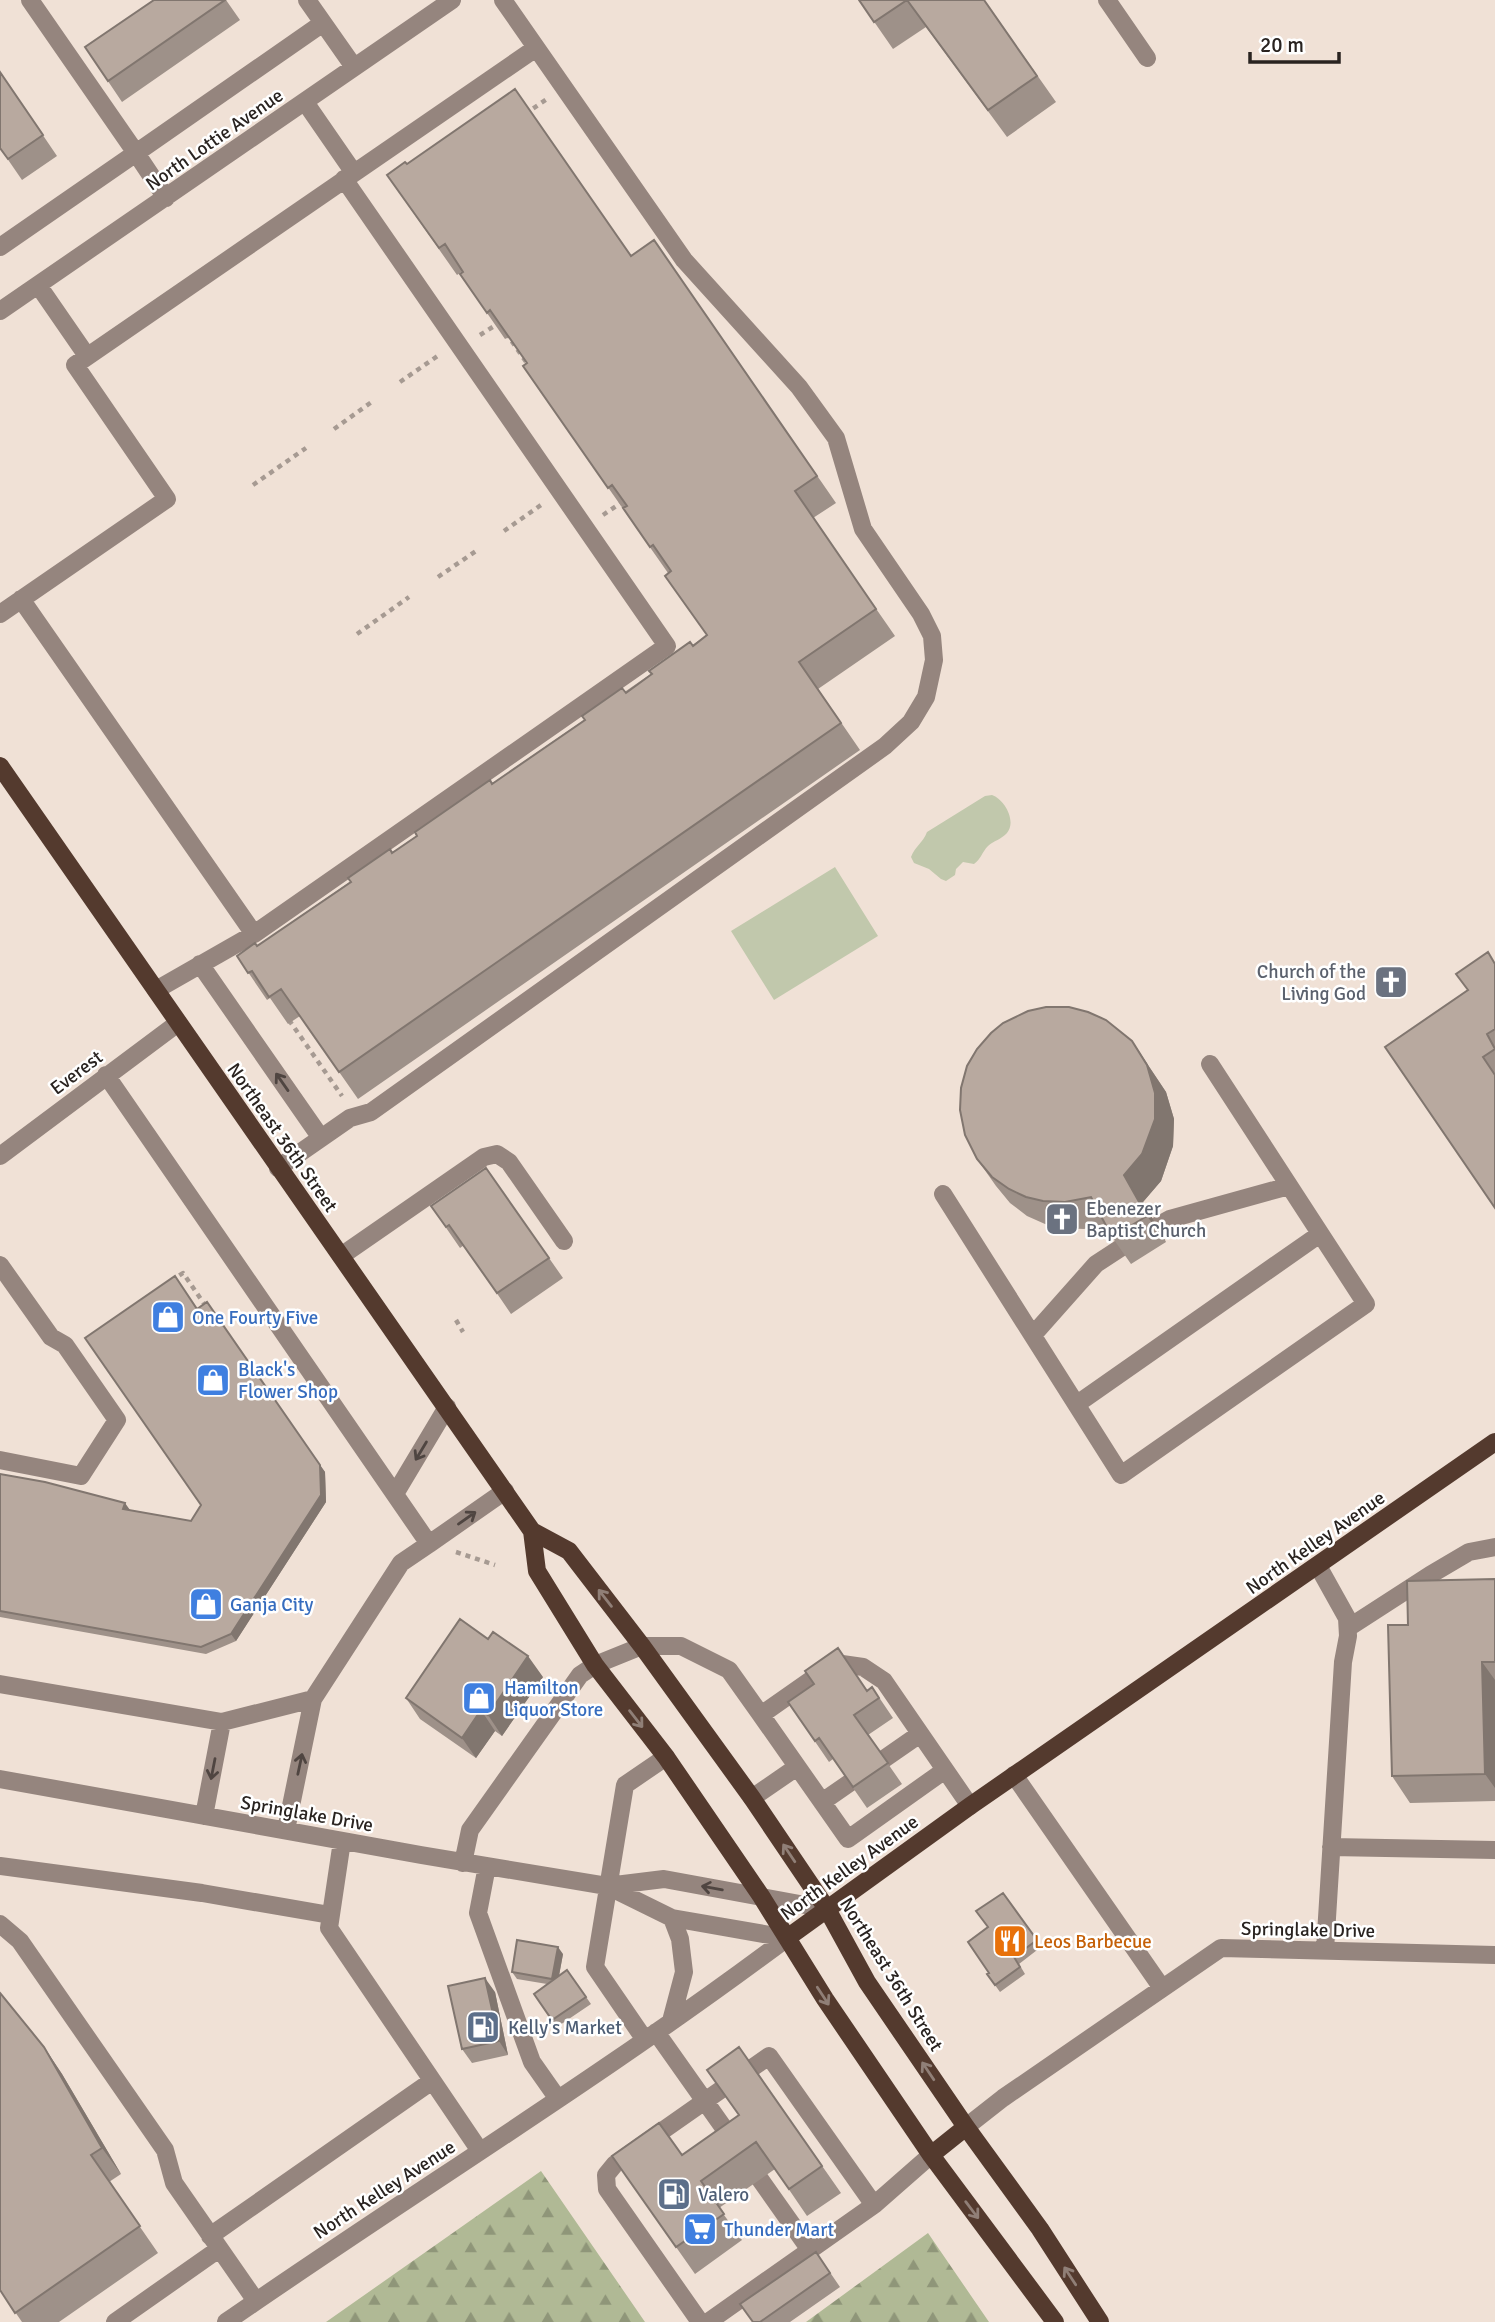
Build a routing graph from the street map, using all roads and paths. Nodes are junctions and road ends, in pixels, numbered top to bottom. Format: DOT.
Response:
graph roads {
  1 [pos="30,0"];
  2 [pos="307,0"];
  3 [pos="452,0"];
  4 [pos="503,0"];
  5 [pos="1107,0"];
  6 [pos="323,23"];
  7 [pos="536,48"];
  8 [pos="1147,58"];
  9 [pos="354,67"];
  10 [pos="564,87"];
  11 [pos="305,102"];
  12 [pos="519,118"];
  13 [pos="135,153"];
  14 [pos="349,176"];
  15 [pos="166,198"];
  16 [pos="0,247"];
  17 [pos="38,285"];
  18 [pos="0,311"];
  19 [pos="471,341"];
  20 [pos="439,355"];
  21 [pos="88,356"];
  22 [pos="530,367"];
  23 [pos="400,382"];
  24 [pos="373,401"];
  25 [pos="334,429"];
  26 [pos="306,448"];
  27 [pos="253,485"];
  28 [pos="623,501"];
  29 [pos="544,503"];
  30 [pos="601,516"];
  31 [pos="505,531"];
  32 [pos="476,551"];
  33 [pos="438,577"];
  34 [pos="409,597"];
  35 [pos="21,599"];
  36 [pos="0,614"];
  37 [pos="357,634"];
  38 [pos="0,766"];
  39 [pos="254,934"];
  40 [pos="200,964"];
  41 [pos="156,990"];
  42 [pos="286,1017"];
  43 [pos="178,1023"];
  44 [pos="1210,1064"];
  45 [pos="106,1075"];
  46 [pos="356,1117"];
  47 [pos="321,1138"];
  48 [pos="0,1156"];
  49 [pos="278,1168"];
  50 [pos="1289,1186"];
  51 [pos="943,1194"];
  52 [pos="1157,1226"];
  53 [pos="1320,1234"];
  54 [pos="564,1241"];
  55 [pos="1122,1247"];
  56 [pos="341,1256"];
  57 [pos="0,1265"];
  58 [pos="160,1288"];
  59 [pos="213,1317"];
  60 [pos="456,1320"];
  61 [pos="463,1332"];
  62 [pos="1033,1335"];
  63 [pos="1077,1404"];
  64 [pos="447,1407"];
  65 [pos="1495,1443"];
  66 [pos="0,1461"];
  67 [pos="505,1491"];
  68 [pos="395,1494"];
  69 [pos="532,1531"];
  70 [pos="429,1544"];
  71 [pos="1495,1547"];
  72 [pos="495,1564"];
  73 [pos="1318,1566"];
  74 [pos="1348,1628"];
  75 [pos="642,1646"];
  76 [pos="594,1665"];
  77 [pos="0,1684"];
  78 [pos="313,1699"];
  79 [pos="761,1715"];
  80 [pos="222,1723"];
  81 [pos="920,1734"];
  82 [pos="666,1757"];
  83 [pos="797,1767"];
  84 [pos="945,1770"];
  85 [pos="1014,1775"];
  86 [pos="0,1779"];
  87 [pos="752,1798"];
  88 [pos="822,1802"];
  89 [pos="970,1806"];
  90 [pos="204,1816"];
  91 [pos="286,1829"];
  92 [pos="342,1841"];
  93 [pos="1331,1847"];
  94 [pos="1495,1850"];
  95 [pos="463,1863"];
  96 [pos="0,1866"];
  97 [pos="486,1866"];
  98 [pos="607,1886"];
  99 [pos="761,1896"];
  100 [pos="827,1909"];
  101 [pos="331,1915"];
  102 [pos="672,1917"];
  103 [pos="0,1924"];
  104 [pos="787,1938"];
  105 [pos="1325,1950"];
  106 [pos="1495,1955"];
  107 [pos="1162,1988"];
  108 [pos="671,2021"];
  109 [pos="650,2036"];
  110 [pos="432,2081"];
  111 [pos="558,2099"];
  112 [pos="705,2101"];
  113 [pos="966,2127"];
  114 [pos="480,2151"];
  115 [pos="931,2155"];
  116 [pos="874,2205"];
  117 [pos="215,2242"];
  118 [pos="810,2250"];
  119 [pos="256,2301"];
  120 [pos="115,2322"];
  121 [pos="226,2322"];
  122 [pos="700,2322"];
  123 [pos="708,2322"];
  124 [pos="1055,2322"];
  125 [pos="1100,2322"];
  1 -- 13 [label="street"];
  2 -- 6 [label="street"];
  3 -- 9 [label="street, North Lottie Avenue"];
  4 -- 7 [label="street"];
  5 -- 8 [label="street"];
  6 -- 9 [label="street"];
  6 -- 13 [label="street"];
  7 -- 10 [label="street"];
  7 -- 14 [label="street"];
  9 -- 11 [label="street, North Lottie Avenue"];
  10 -- 12 [label="path"];
  10 -- 46 [label="street"];
  11 -- 14 [label="street"];
  11 -- 15 [label="street, North Lottie Avenue"];
  13 -- 15 [label="street"];
  13 -- 16 [label="street"];
  14 -- 21 [label="street"];
  14 -- 39 [label="street"];
  15 -- 17 [label="street, North Lottie Avenue"];
  17 -- 18 [label="street, North Lottie Avenue"];
  17 -- 21 [label="street"];
  19 -- 22 [label="path"];
  20 -- 23 [label="path"];
  21 -- 35 [label="street"];
  24 -- 25 [label="path"];
  26 -- 27 [label="path"];
  28 -- 30 [label="path"];
  29 -- 31 [label="path"];
  32 -- 33 [label="path"];
  34 -- 37 [label="path"];
  35 -- 36 [label="street"];
  35 -- 39 [label="street"];
  38 -- 41 [label="main road, Northeast 36th Street"];
  39 -- 40 [label="street"];
  40 -- 41 [label="street"];
  47 -- 40 [label="street, one-way"];
  41 -- 43 [label="main road, Northeast 36th Street"];
  42 -- 46 [label="path"];
  43 -- 45 [label="street, Everest"];
  43 -- 49 [label="main road, Northeast 36th Street"];
  44 -- 50 [label="street"];
  45 -- 48 [label="street, Everest"];
  45 -- 68 [label="street"];
  46 -- 47 [label="street"];
  47 -- 49 [label="street"];
  49 -- 56 [label="main road, Northeast 36th Street"];
  50 -- 52 [label="street"];
  50 -- 53 [label="street"];
  51 -- 62 [label="street"];
  53 -- 63 [label="street"];
  53 -- 63 [label="street"];
  54 -- 56 [label="street"];
  55 -- 62 [label="street"];
  56 -- 64 [label="main road, Northeast 36th Street"];
  57 -- 66 [label="street"];
  58 -- 59 [label="path"];
  60 -- 61 [label="path"];
  62 -- 63 [label="street"];
  64 -- 67 [label="main road, Northeast 36th Street"];
  64 -- 68 [label="street, one-way"];
  65 -- 73 [label="main road, North Kelley Avenue"];
  67 -- 69 [label="main road, Northeast 36th Street"];
  70 -- 67 [label="street, one-way"];
  68 -- 70 [label="street"];
  75 -- 69 [label="main road, Northeast 36th Street, one-way"];
  69 -- 76 [label="main road, Northeast 36th Street"];
  70 -- 72 [label="path"];
  70 -- 78 [label="street"];
  71 -- 74 [label="street"];
  73 -- 74 [label="street"];
  73 -- 85 [label="main road, North Kelley Avenue"];
  74 -- 93 [label="street"];
  75 -- 76 [label="street"];
  75 -- 79 [label="street"];
  75 -- 87 [label="main road, Northeast 36th Street"];
  76 -- 82 [label="main road, Northeast 36th Street, one-way"];
  76 -- 95 [label="street"];
  77 -- 80 [label="street"];
  78 -- 80 [label="street"];
  91 -- 78 [label="street, one-way"];
  79 -- 81 [label="street"];
  79 -- 83 [label="street"];
  80 -- 90 [label="street, one-way"];
  81 -- 84 [label="street"];
  81 -- 88 [label="street"];
  82 -- 98 [label="street"];
  82 -- 99 [label="main road, Northeast 36th Street"];
  83 -- 87 [label="street"];
  83 -- 88 [label="street"];
  84 -- 88 [label="street"];
  84 -- 89 [label="street"];
  85 -- 89 [label="main road, North Kelley Avenue"];
  85 -- 107 [label="street"];
  86 -- 90 [label="street, Springlake Drive"];
  100 -- 87 [label="main road, Northeast 36th Street, one-way"];
  89 -- 100 [label="main road, North Kelley Avenue"];
  90 -- 91 [label="street, Springlake Drive"];
  91 -- 92 [label="street, Springlake Drive"];
  92 -- 95 [label="street, Springlake Drive"];
  92 -- 101 [label="street"];
  93 -- 94 [label="street"];
  93 -- 105 [label="street"];
  95 -- 97 [label="street, Springlake Drive"];
  96 -- 101 [label="street"];
  97 -- 98 [label="street, Springlake Drive"];
  97 -- 111 [label="street"];
  99 -- 98 [label="street, Springlake Drive, one-way"];
  98 -- 102 [label="street, Springlake Drive"];
  98 -- 109 [label="street"];
  99 -- 100 [label="street, Springlake Drive"];
  99 -- 104 [label="main road, Northeast 36th Street"];
  100 -- 104 [label="main road, North Kelley Avenue"];
  113 -- 100 [label="main road, Northeast 36th Street, one-way"];
  101 -- 110 [label="street"];
  102 -- 104 [label="street, Springlake Drive"];
  102 -- 108 [label="street"];
  103 -- 117 [label="street"];
  104 -- 108 [label="street, North Kelley Avenue"];
  104 -- 115 [label="main road, Northeast 36th Street, one-way"];
  105 -- 106 [label="street, Springlake Drive"];
  105 -- 107 [label="street, Springlake Drive"];
  107 -- 113 [label="street, Springlake Drive"];
  108 -- 109 [label="street, North Kelley Avenue"];
  109 -- 111 [label="street, North Kelley Avenue"];
  109 -- 112 [label="street"];
  110 -- 114 [label="street"];
  110 -- 117 [label="street"];
  111 -- 114 [label="street, North Kelley Avenue"];
  112 -- 116 [label="street"];
  112 -- 118 [label="street"];
  112 -- 122 [label="street"];
  113 -- 115 [label="main road"];
  125 -- 113 [label="main road, Northeast 36th Street, one-way"];
  114 -- 119 [label="street, North Kelley Avenue"];
  115 -- 116 [label="street"];
  115 -- 124 [label="main road, Northeast 36th Street, one-way"];
  116 -- 118 [label="street"];
  117 -- 119 [label="street"];
  117 -- 120 [label="street"];
  118 -- 123 [label="street"];
  119 -- 121 [label="street, North Kelley Avenue"];
}
